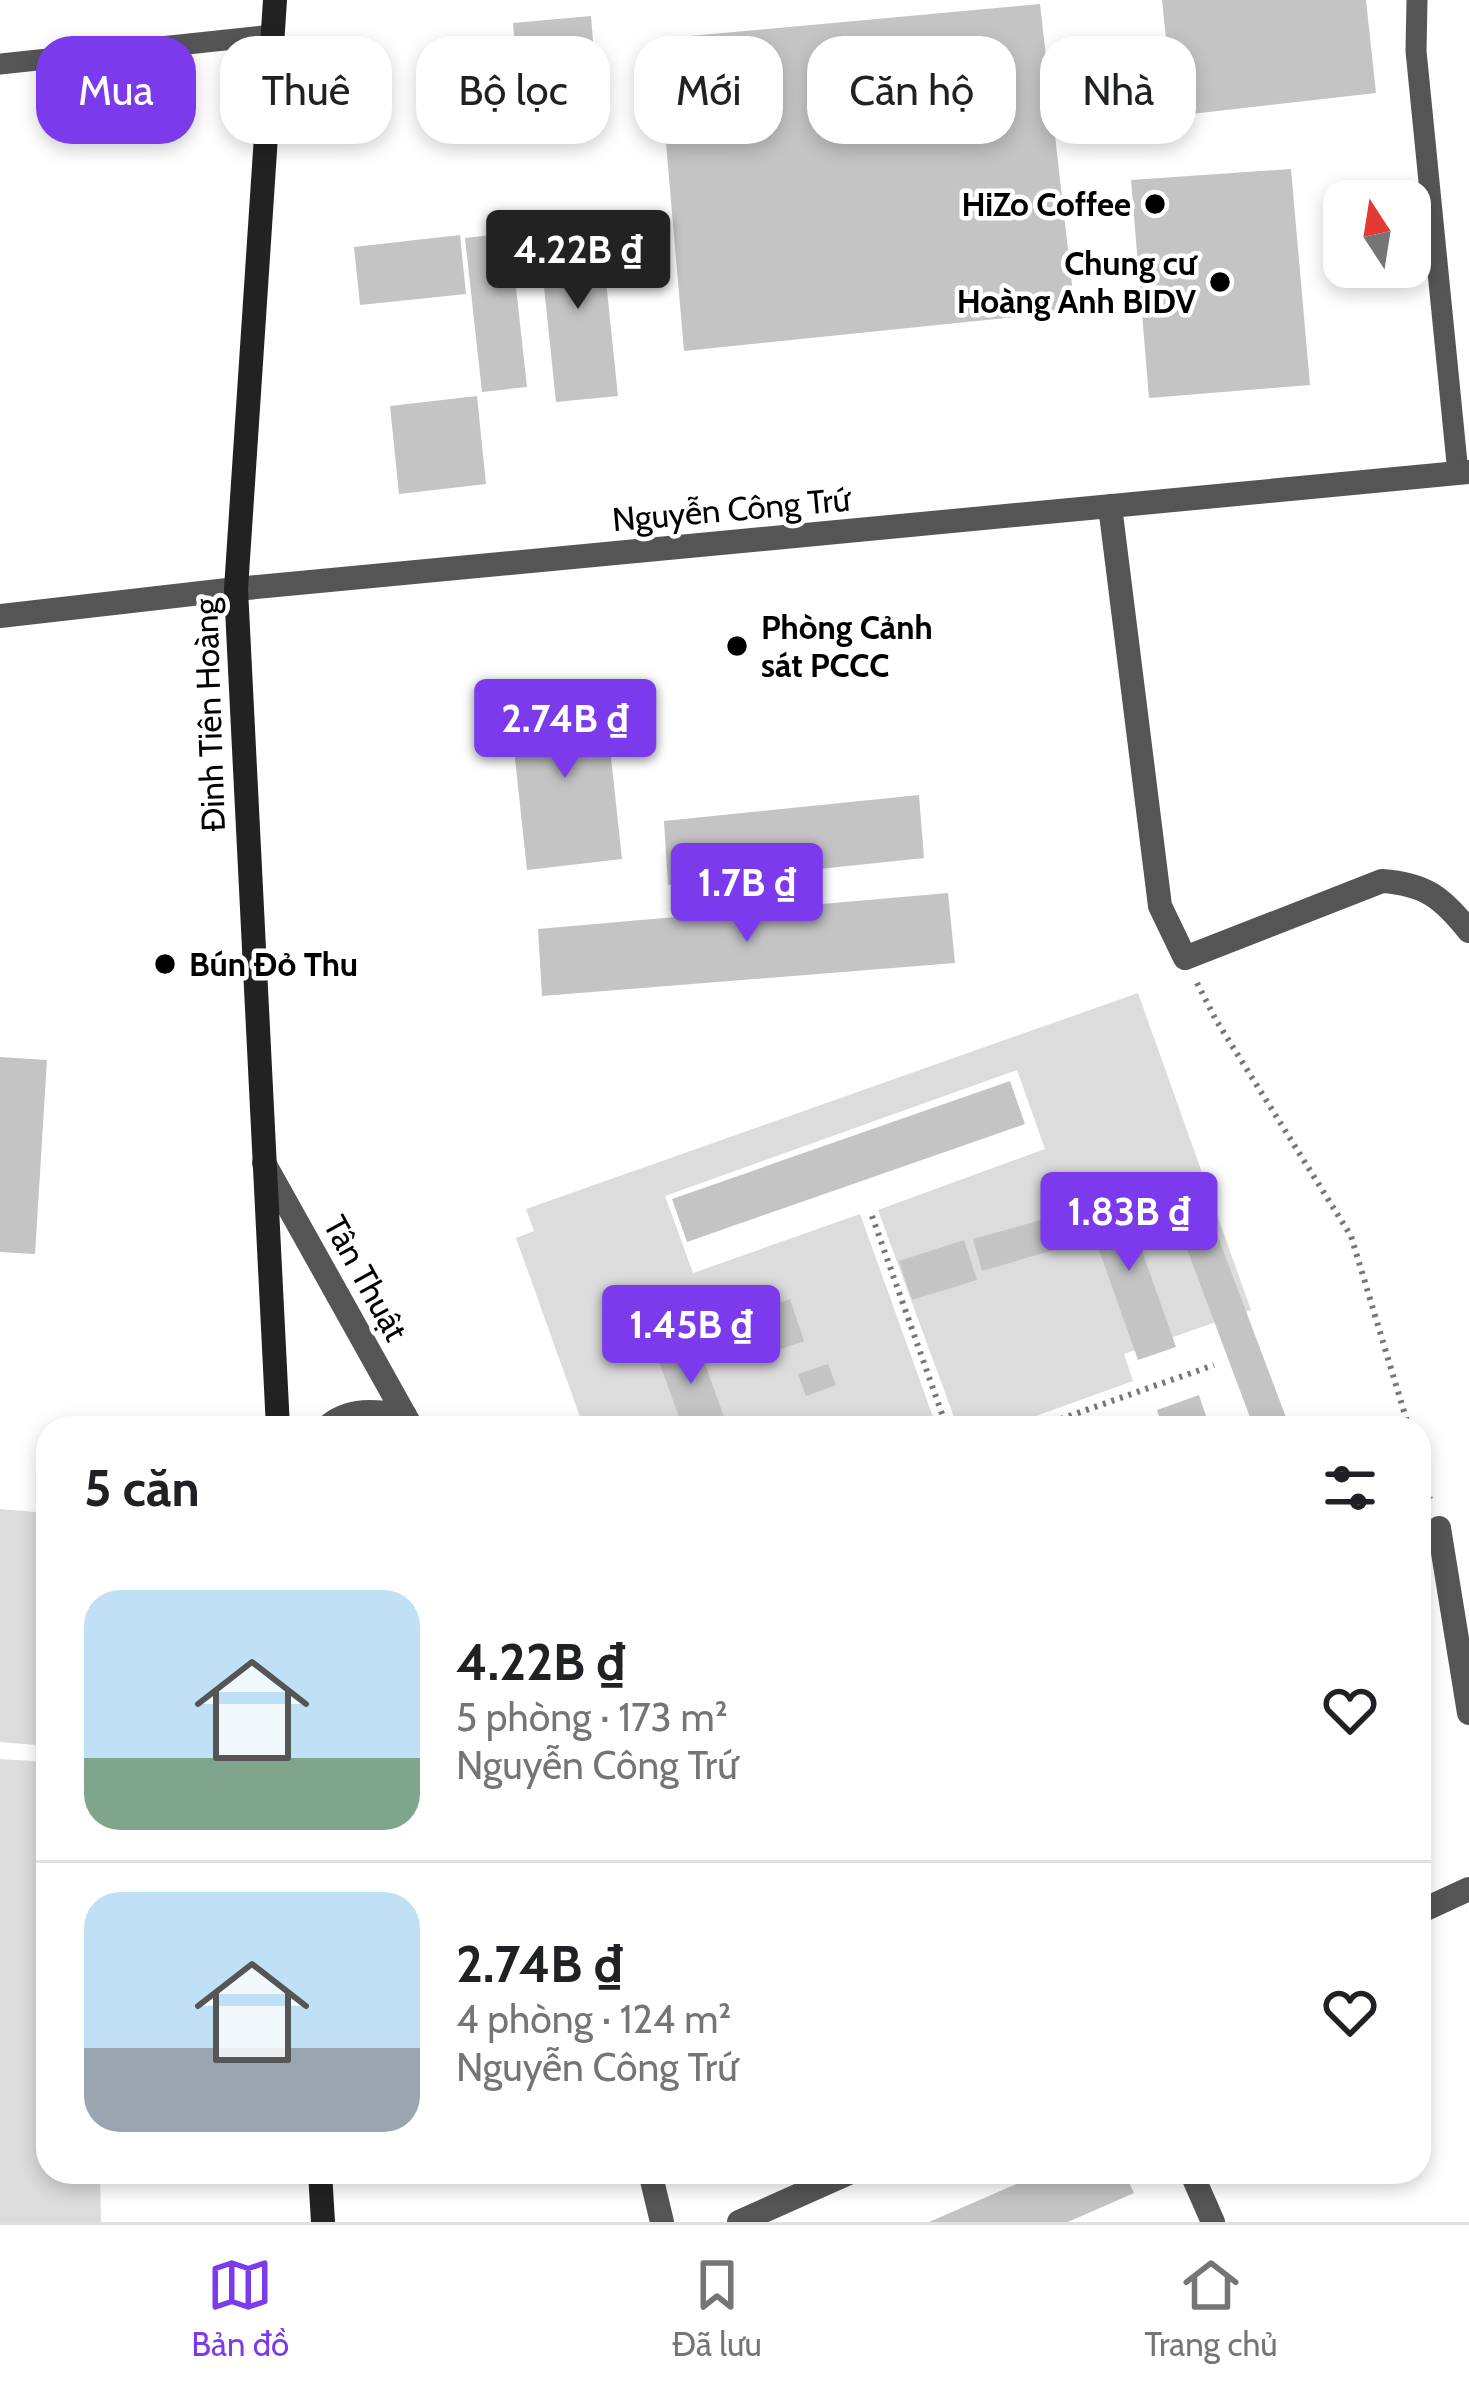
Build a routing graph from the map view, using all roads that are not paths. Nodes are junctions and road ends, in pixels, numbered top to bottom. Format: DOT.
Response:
graph roads {
  1 [pos="275,0"];
  2 [pos="1417,0"];
  3 [pos="273,35"];
  4 [pos="0,64"];
  5 [pos="1464,473"];
  6 [pos="1111,506"];
  7 [pos="236,589"];
  8 [pos="0,616"];
  9 [pos="1469,931"];
  10 [pos="262,1161"];
  11 [pos="277,1416"];
  12 [pos="346,1416"];
  13 [pos="380,1416"];
  14 [pos="406,1416"];
  15 [pos="1439,1528"];
  16 [pos="1469,1713"];
  17 [pos="1469,1889"];
  18 [pos="1431,1906"];
  19 [pos="321,2184"];
  20 [pos="653,2184"];
  21 [pos="832,2184"];
  22 [pos="1196,2184"];
  23 [pos="783,2214"];
  24 [pos="323,2222"];
  25 [pos="662,2222"];
  26 [pos="739,2222"];
  27 [pos="1213,2222"];
  1 -- 3 [label="street, Đinh Tiên Hoàng"];
  2 -- 5 [label="lane"];
  3 -- 4 [label="lane"];
  3 -- 7 [label="street, Đinh Tiên Hoàng"];
  5 -- 6 [label="street, Nguyễn Công Trứ"];
  6 -- 7 [label="street, Nguyễn Công Trứ"];
  6 -- 9 [label="street"];
  7 -- 8 [label="street, Nguyễn Công Trứ"];
  7 -- 10 [label="street, Đinh Tiên Hoàng"];
  10 -- 11 [label="street, Đinh Tiên Hoàng"];
  10 -- 14 [label="street, Tân Thuật"];
  12 -- 13 [label="street"];
  15 -- 16 [label="street"];
  17 -- 18 [label="street"];
  19 -- 24 [label="street"];
  20 -- 25 [label="street"];
  21 -- 23 [label="street"];
  22 -- 27 [label="street"];
  23 -- 26 [label="street"];
}
